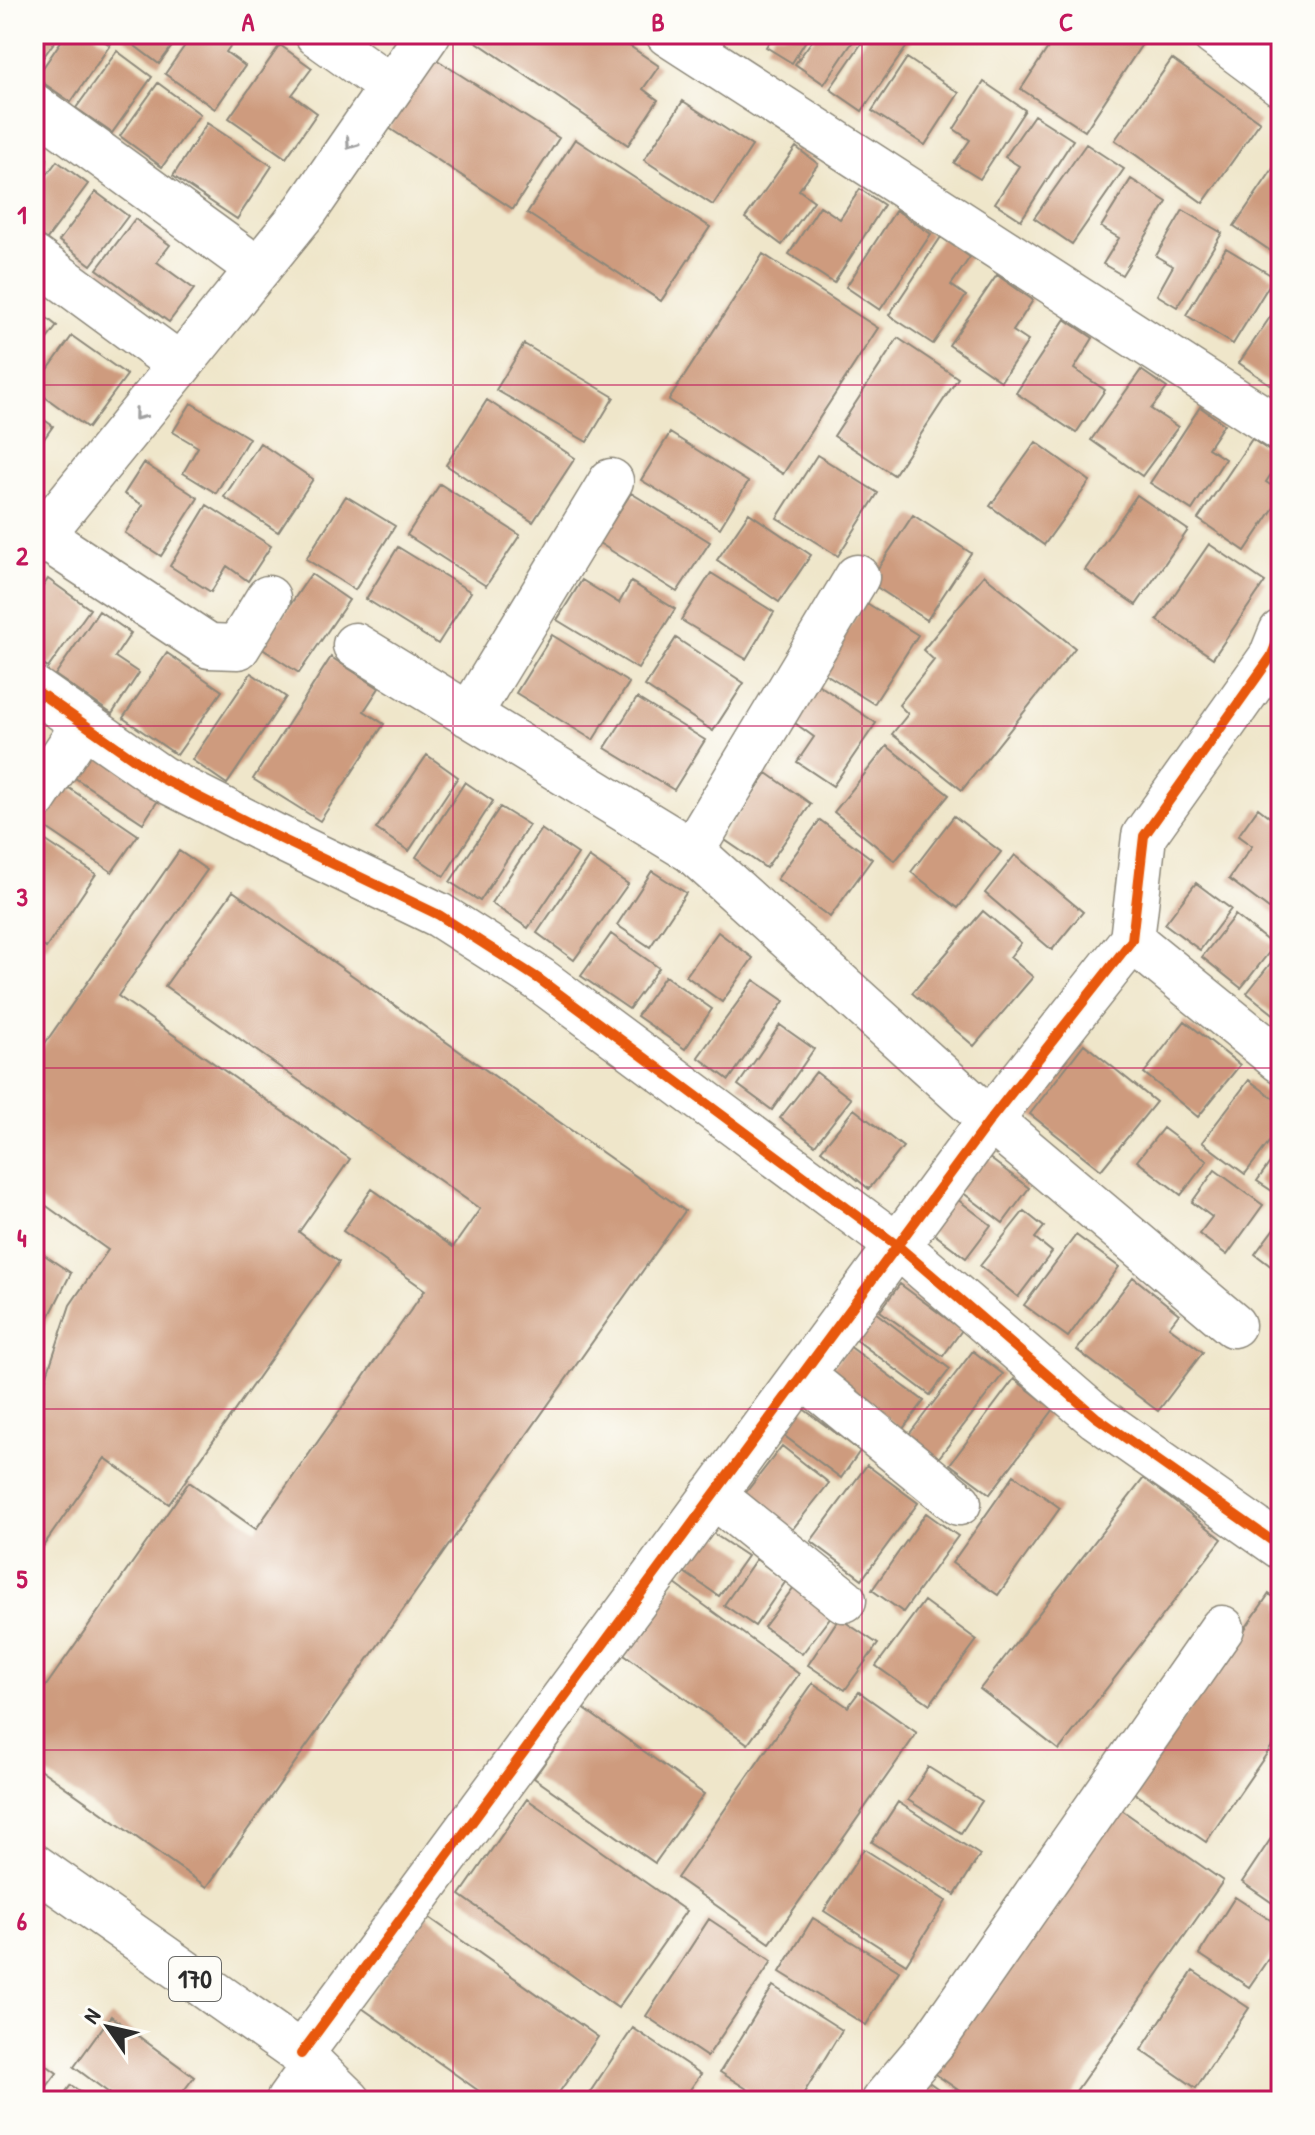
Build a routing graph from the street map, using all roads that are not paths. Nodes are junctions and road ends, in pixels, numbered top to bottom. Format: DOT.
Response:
graph roads {
  1 [pos="317,34"];
  2 [pos="428,34"];
  3 [pos="668,34"];
  4 [pos="1214,34"];
  5 [pos="1281,84"];
  6 [pos="391,87"];
  7 [pos="34,106"];
  8 [pos="34,258"];
  9 [pos="258,269"];
  10 [pos="180,365"];
  11 [pos="1281,430"];
  12 [pos="611,481"];
  13 [pos="38,541"];
  14 [pos="857,577"];
  15 [pos="268,598"];
  16 [pos="1281,632"];
  17 [pos="355,645"];
  18 [pos="34,689"];
  19 [pos="469,715"];
  20 [pos="84,724"];
  21 [pos="34,799"];
  22 [pos="692,851"];
  23 [pos="1132,940"];
  24 [pos="1281,1061"];
  25 [pos="990,1120"];
  26 [pos="898,1246"];
  27 [pos="1233,1325"];
  28 [pos="802,1375"];
  29 [pos="713,1495"];
  30 [pos="959,1503"];
  31 [pos="1281,1547"];
  32 [pos="844,1600"];
  33 [pos="1222,1628"];
  34 [pos="34,1866"];
  35 [pos="307,2060"];
  36 [pos="288,2101"];
  37 [pos="349,2101"];
  38 [pos="883,2101"];
  1 -- 6 [label="main road"];
  2 -- 6 [label="main road"];
  3 -- 11 [label="main road"];
  4 -- 5 [label="main road"];
  6 -- 9 [label="main road, one-way"];
  7 -- 9 [label="main road"];
  8 -- 10 [label="main road"];
  9 -- 10 [label="main road"];
  10 -- 13 [label="main road, one-way"];
  12 -- 19 [label="main road"];
  13 -- 15 [label="main road"];
  14 -- 22 [label="main road"];
  16 -- 23 [label="main road"];
  17 -- 19 [label="main road"];
  18 -- 20 [label="main road"];
  19 -- 22 [label="main road"];
  20 -- 21 [label="main road"];
  20 -- 26 [label="main road"];
  22 -- 25 [label="main road"];
  23 -- 24 [label="main road"];
  23 -- 25 [label="main road"];
  25 -- 26 [label="main road"];
  25 -- 27 [label="main road"];
  26 -- 28 [label="main road"];
  26 -- 31 [label="main road"];
  28 -- 29 [label="main road"];
  28 -- 30 [label="main road"];
  29 -- 32 [label="main road"];
  29 -- 35 [label="main road"];
  33 -- 38 [label="main road"];
  34 -- 35 [label="main road, 170"];
  35 -- 36 [label="main road"];
  35 -- 37 [label="main road, 170"];
}
